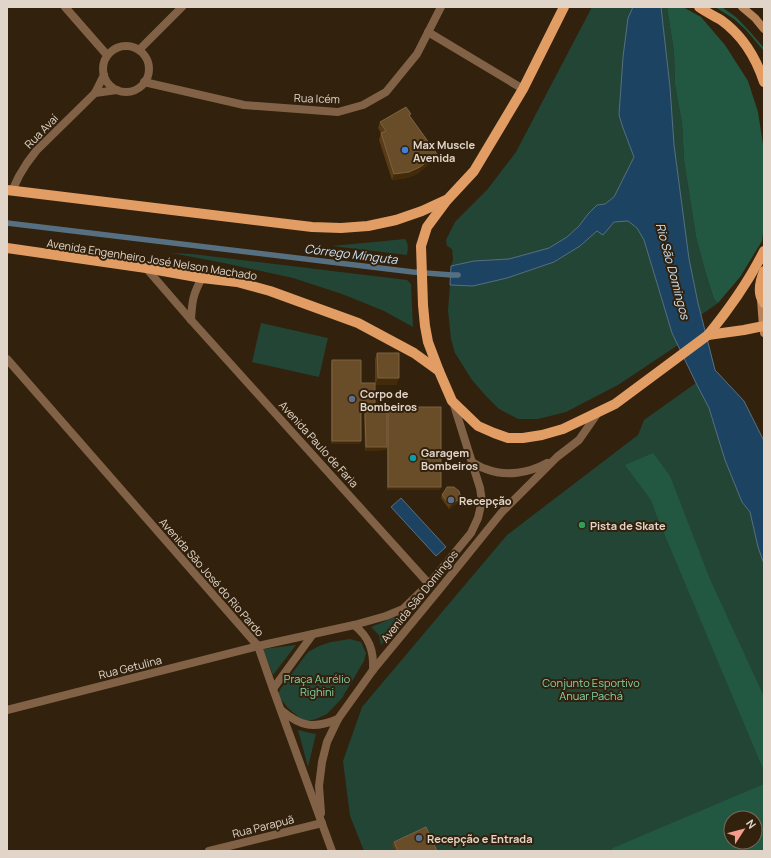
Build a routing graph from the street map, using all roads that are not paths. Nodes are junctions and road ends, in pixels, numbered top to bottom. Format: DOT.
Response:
graph roads {
  1 [pos="65,7"];
  2 [pos="182,7"];
  3 [pos="440,7"];
  4 [pos="564,7"];
  5 [pos="699,7"];
  6 [pos="742,7"];
  7 [pos="764,29"];
  8 [pos="428,32"];
  9 [pos="139,50"];
  10 [pos="107,55"];
  11 [pos="104,75"];
  12 [pos="144,82"];
  13 [pos="764,82"];
  14 [pos="523,89"];
  15 [pos="117,90"];
  16 [pos="95,94"];
  17 [pos="10,191"];
  18 [pos="448,199"];
  19 [pos="7,248"];
  20 [pos="764,251"];
  21 [pos="146,268"];
  22 [pos="764,272"];
  23 [pos="202,278"];
  24 [pos="763,301"];
  25 [pos="191,320"];
  26 [pos="764,328"];
  27 [pos="708,335"];
  28 [pos="7,359"];
  29 [pos="439,371"];
  30 [pos="452,401"];
  31 [pos="597,414"];
  32 [pos="557,457"];
  33 [pos="472,462"];
  34 [pos="429,584"];
  35 [pos="354,625"];
  36 [pos="313,634"];
  37 [pos="258,646"];
  38 [pos="372,670"];
  39 [pos="273,689"];
  40 [pos="281,709"];
  41 [pos="7,710"];
  42 [pos="338,719"];
  43 [pos="322,823"];
  44 [pos="209,851"];
  45 [pos="332,851"];
  1 -- 10 [label="street"];
  2 -- 9 [label="street"];
  3 -- 8 [label="street, Rua Icém"];
  4 -- 14 [label="main road"];
  5 -- 13 [label="main road"];
  6 -- 7 [label="main road"];
  8 -- 12 [label="street, Rua Icém"];
  8 -- 14 [label="street"];
  9 -- 10 [label="street"];
  9 -- 12 [label="street"];
  10 -- 11 [label="street"];
  11 -- 15 [label="street"];
  11 -- 16 [label="street, Rua Avaí"];
  12 -- 15 [label="street"];
  14 -- 18 [label="main road"];
  15 -- 16 [label="street"];
  16 -- 17 [label="street, Rua Avaí"];
  17 -- 18 [label="main road"];
  18 -- 29 [label="main road"];
  19 -- 21 [label="main road, Avenida Engenheiro José Nelson Machado"];
  20 -- 27 [label="main road"];
  21 -- 23 [label="main road, Avenida Engenheiro José Nelson Machado"];
  21 -- 25 [label="street, Avenida Paulo de Faria"];
  22 -- 24 [label="main road"];
  23 -- 25 [label="street"];
  23 -- 29 [label="main road, Avenida Engenheiro José Nelson Machado"];
  24 -- 26 [label="main road"];
  25 -- 34 [label="street, Avenida Paulo de Faria"];
  26 -- 27 [label="main road"];
  27 -- 31 [label="main road"];
  28 -- 37 [label="street, Avenida São José do Rio Pardo"];
  29 -- 30 [label="main road"];
  30 -- 31 [label="main road"];
  30 -- 33 [label="street, Avenida São Domingos"];
  31 -- 32 [label="street, Avenida São Domingos"];
  32 -- 33 [label="street"];
  32 -- 38 [label="street, Avenida São Domingos"];
  33 -- 34 [label="street, Avenida São Domingos"];
  34 -- 35 [label="street, Avenida São Domingos"];
  35 -- 36 [label="street, Avenida São Domingos"];
  35 -- 38 [label="street"];
  36 -- 37 [label="street, Avenida São Domingos"];
  36 -- 39 [label="street"];
  37 -- 39 [label="street, Avenida São José do Rio Pardo"];
  37 -- 41 [label="street, Rua Getulina"];
  38 -- 42 [label="street, Avenida São Domingos"];
  39 -- 40 [label="street, Avenida São José do Rio Pardo"];
  40 -- 42 [label="street"];
  40 -- 43 [label="street, Avenida São José do Rio Pardo"];
  42 -- 43 [label="street, Avenida São Domingos"];
  43 -- 44 [label="street, Rua Parapuã"];
  43 -- 45 [label="street, Avenida São José do Rio Pardo"];
}
